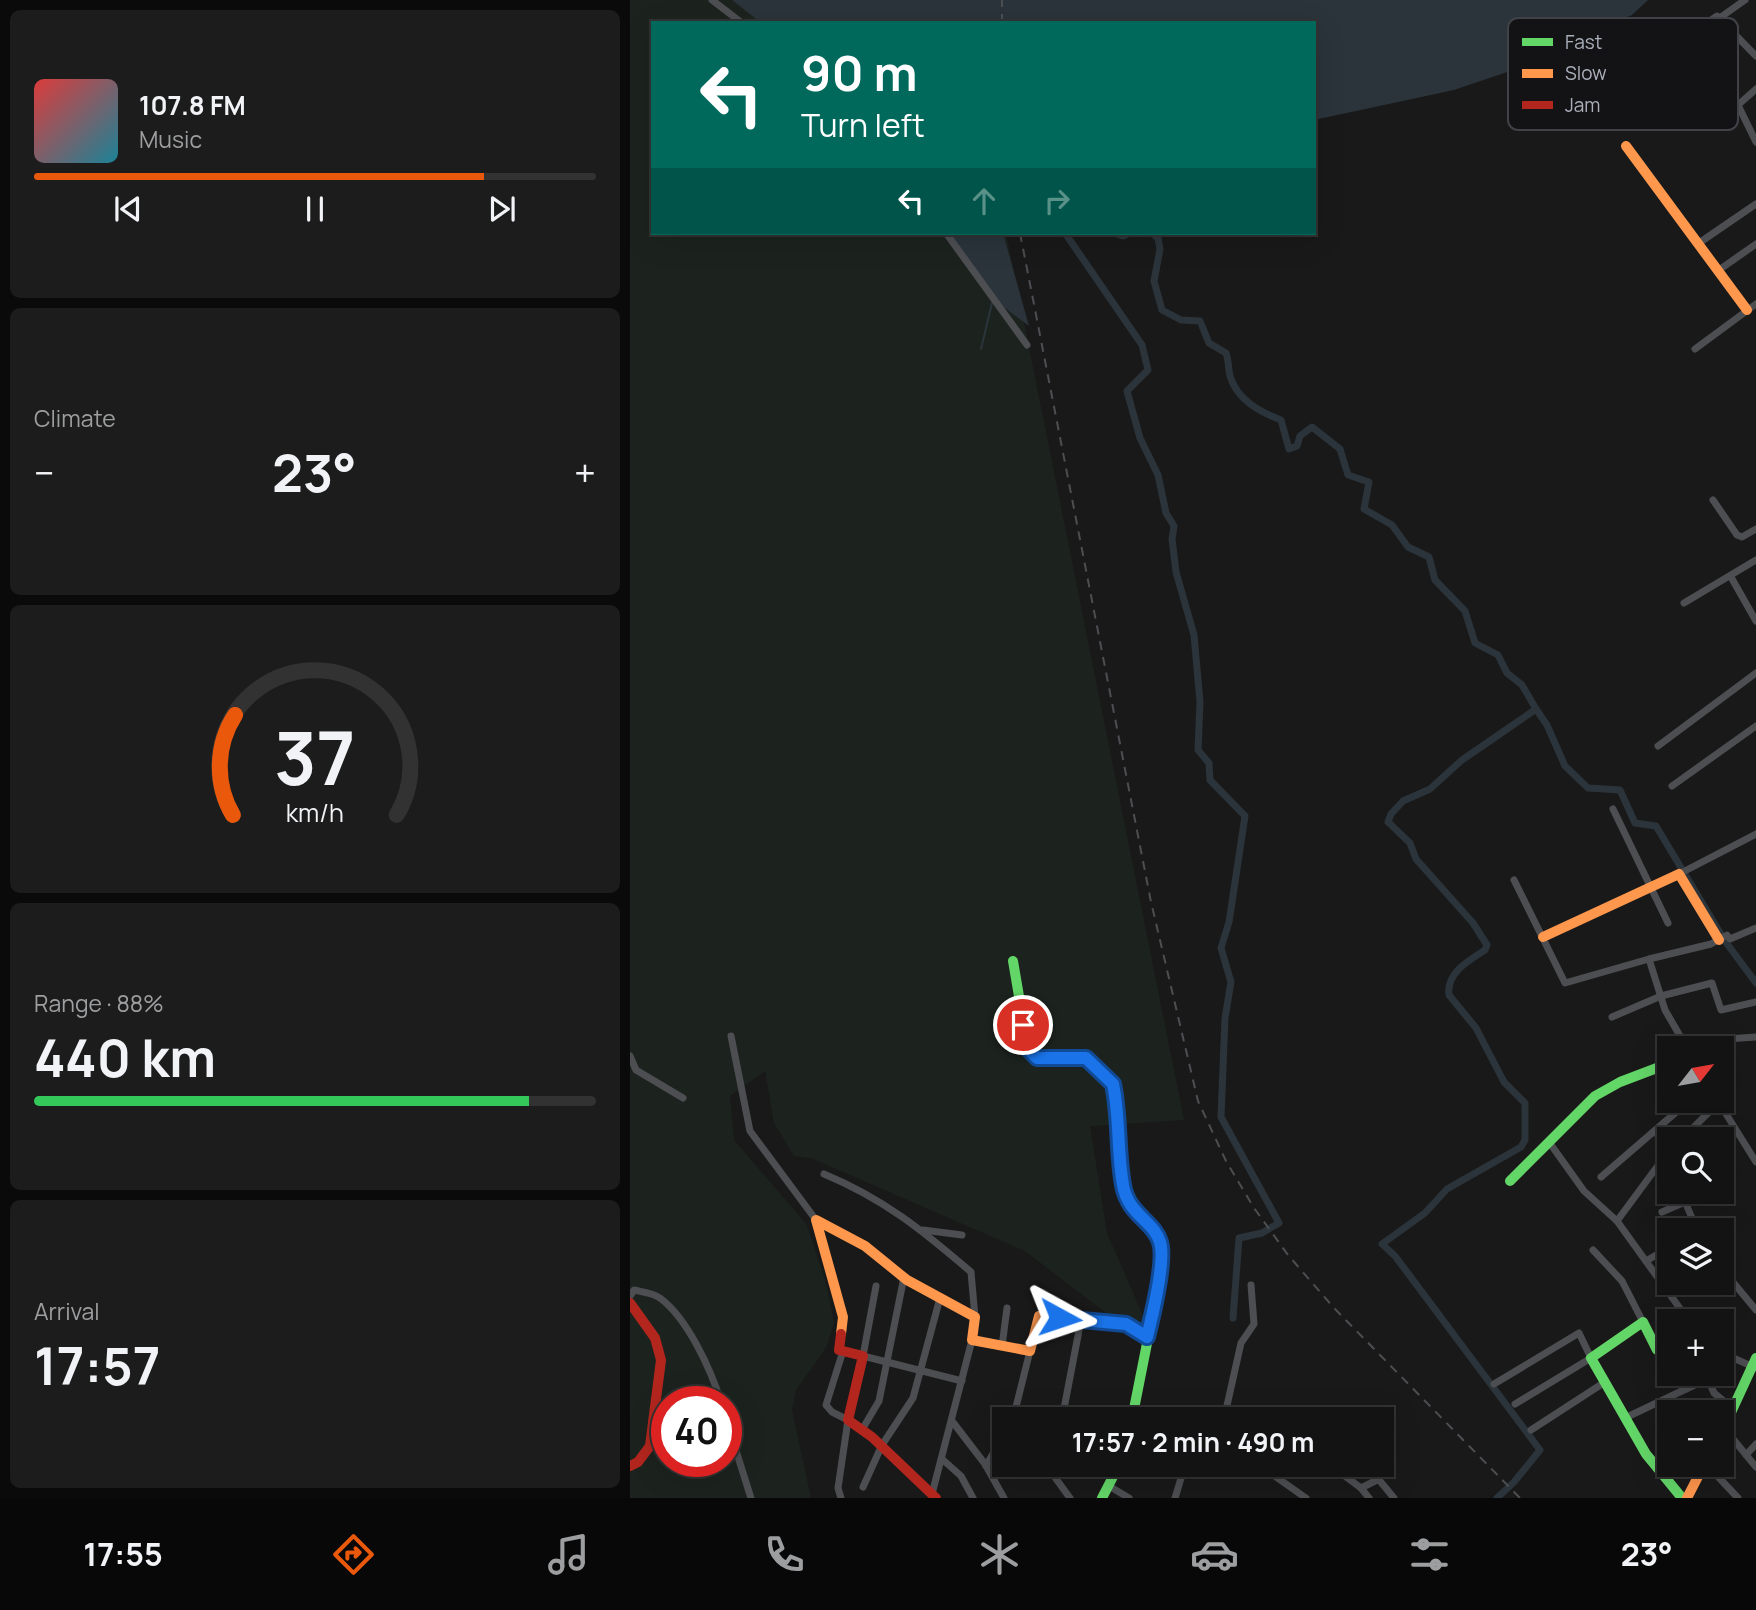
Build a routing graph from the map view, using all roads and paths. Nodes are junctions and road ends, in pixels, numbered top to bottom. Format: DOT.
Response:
graph roads {
  1 [pos="712,0"];
  2 [pos="1745,0"];
  3 [pos="1721,17"];
  4 [pos="1713,18"];
  5 [pos="739,21"];
  6 [pos="1738,36"];
  7 [pos="1756,56"];
  8 [pos="1756,89"];
  9 [pos="1756,142"];
  10 [pos="1626,146"];
  11 [pos="1756,204"];
  12 [pos="947,235"];
  13 [pos="1699,243"];
  14 [pos="1756,244"];
  15 [pos="1719,270"];
  16 [pos="1756,304"];
  17 [pos="1746,310"];
  18 [pos="1027,345"];
  19 [pos="1695,349"];
  20 [pos="1713,500"];
  21 [pos="1756,529"];
  22 [pos="1756,560"];
  23 [pos="1731,577"];
  24 [pos="1684,603"];
  25 [pos="1756,621"];
  26 [pos="1756,673"];
  27 [pos="1756,726"];
  28 [pos="1658,746"];
  29 [pos="1672,786"];
  30 [pos="1613,809"];
  31 [pos="1756,834"];
  32 [pos="1679,874"];
  33 [pos="1514,880"];
  34 [pos="1651,887"];
  35 [pos="1668,923"];
  36 [pos="1756,928"];
  37 [pos="1542,937"];
  38 [pos="1723,937"];
  39 [pos="1649,960"];
  40 [pos="1013,961"];
  41 [pos="1661,996"];
  42 [pos="1756,1003"];
  43 [pos="1612,1017"];
  44 [pos="731,1036"];
  45 [pos="1681,1036"];
  46 [pos="1756,1037"];
  47 [pos="1734,1039"];
  48 [pos="630,1056"];
  49 [pos="1657,1068"];
  50 [pos="683,1098"];
  51 [pos="1675,1113"];
  52 [pos="1707,1113"];
  53 [pos="1725,1113"];
  54 [pos="1693,1127"];
  55 [pos="1656,1130"];
  56 [pos="1549,1142"];
  57 [pos="1756,1162"];
  58 [pos="1657,1167"];
  59 [pos="824,1174"];
  60 [pos="1601,1177"];
  61 [pos="1510,1181"];
  62 [pos="1680,1204"];
  63 [pos="1662,1212"];
  64 [pos="816,1220"];
  65 [pos="1617,1221"];
  66 [pos="922,1230"];
  67 [pos="962,1235"];
  68 [pos="1592,1250"];
  69 [pos="1657,1255"];
  70 [pos="1646,1261"];
  71 [pos="904,1277"];
  72 [pos="1734,1283"];
  73 [pos="1251,1285"];
  74 [pos="876,1286"];
  75 [pos="630,1296"];
  76 [pos="940,1298"];
  77 [pos="630,1303"];
  78 [pos="1007,1308"];
  79 [pos="1680,1309"];
  80 [pos="1756,1310"];
  81 [pos="975,1317"];
  82 [pos="1081,1320"];
  83 [pos="1643,1322"];
  84 [pos="1147,1337"];
  85 [pos="972,1340"];
  86 [pos="1002,1346"];
  87 [pos="1657,1350"];
  88 [pos="843,1351"];
  89 [pos="1030,1351"];
  90 [pos="863,1356"];
  91 [pos="1734,1357"];
  92 [pos="1591,1358"];
  93 [pos="889,1362"];
  94 [pos="1755,1363"];
  95 [pos="920,1368"];
  96 [pos="962,1381"];
  97 [pos="1605,1382"];
  98 [pos="1494,1384"];
  99 [pos="716,1386"];
  100 [pos="1684,1386"];
  101 [pos="1686,1389"];
  102 [pos="1722,1400"];
  103 [pos="1734,1402"];
  104 [pos="1515,1404"];
  105 [pos="1016,1407"];
  106 [pos="1064,1407"];
  107 [pos="1134,1407"];
  108 [pos="1227,1407"];
  109 [pos="1625,1418"];
  110 [pos="848,1420"];
  111 [pos="952,1421"];
  112 [pos="863,1428"];
  113 [pos="1531,1430"];
  114 [pos="1734,1442"];
  115 [pos="1756,1444"];
  116 [pos="882,1445"];
  117 [pos="992,1455"];
  118 [pos="1746,1455"];
  119 [pos="942,1460"];
  120 [pos="630,1466"];
  121 [pos="986,1466"];
  122 [pos="1756,1467"];
  123 [pos="742,1470"];
  124 [pos="1055,1477"];
  125 [pos="1106,1477"];
  126 [pos="1114,1477"];
  127 [pos="1181,1477"];
  128 [pos="1276,1477"];
  129 [pos="1346,1477"];
  130 [pos="1698,1477"];
  131 [pos="1718,1477"];
  132 [pos="1379,1479"];
  133 [pos="1111,1483"];
  134 [pos="863,1487"];
  135 [pos="1361,1488"];
  136 [pos="934,1496"];
  137 [pos="751,1498"];
  138 [pos="841,1498"];
  139 [pos="973,1498"];
  140 [pos="1004,1498"];
  141 [pos="1070,1498"];
  142 [pos="1102,1498"];
  143 [pos="1129,1498"];
  144 [pos="1175,1498"];
  145 [pos="1306,1498"];
  146 [pos="1369,1498"];
  147 [pos="1394,1498"];
  148 [pos="1684,1498"];
  149 [pos="1738,1498"];
  1 -- 5 [label="street"];
  2 -- 3 [label="street"];
  3 -- 4 [label="street"];
  6 -- 7 [label="street"];
  8 -- 9 [label="street"];
  10 -- 13 [label="street"];
  11 -- 13 [label="street"];
  12 -- 18 [label="street"];
  13 -- 15 [label="street"];
  14 -- 15 [label="street"];
  15 -- 17 [label="street"];
  16 -- 17 [label="street"];
  17 -- 19 [label="street"];
  20 -- 21 [label="street"];
  22 -- 23 [label="street"];
  23 -- 24 [label="street"];
  23 -- 25 [label="street"];
  26 -- 28 [label="street"];
  27 -- 29 [label="street"];
  30 -- 34 [label="street"];
  31 -- 32 [label="street"];
  32 -- 34 [label="street"];
  32 -- 38 [label="street"];
  33 -- 37 [label="street"];
  34 -- 35 [label="street"];
  34 -- 37 [label="street"];
  36 -- 38 [label="street"];
  37 -- 39 [label="street"];
  38 -- 39 [label="street"];
  39 -- 41 [label="street"];
  40 -- 84 [label="street"];
  41 -- 42 [label="street"];
  41 -- 43 [label="street"];
  41 -- 45 [label="street"];
  44 -- 64 [label="street"];
  46 -- 47 [label="street"];
  48 -- 50 [label="street"];
  49 -- 56 [label="street"];
  51 -- 55 [label="street"];
  52 -- 54 [label="street"];
  53 -- 57 [label="street"];
  55 -- 60 [label="street"];
  56 -- 61 [label="street"];
  56 -- 65 [label="street"];
  58 -- 65 [label="street"];
  59 -- 66 [label="street"];
  62 -- 63 [label="street"];
  64 -- 71 [label="street"];
  64 -- 88 [label="street"];
  65 -- 70 [label="street"];
  66 -- 67 [label="street"];
  66 -- 81 [label="street"];
  68 -- 83 [label="street"];
  69 -- 70 [label="street"];
  70 -- 79 [label="street"];
  71 -- 76 [label="street"];
  71 -- 93 [label="street"];
  72 -- 80 [label="street"];
  73 -- 108 [label="street"];
  74 -- 90 [label="street"];
  75 -- 99 [label="street"];
  76 -- 81 [label="street"];
  76 -- 95 [label="street"];
  77 -- 120 [label="street"];
  78 -- 86 [label="street"];
  81 -- 85 [label="street"];
  82 -- 84 [label="street"];
  82 -- 89 [label="street"];
  82 -- 106 [label="street"];
  83 -- 87 [label="street"];
  83 -- 92 [label="street"];
  84 -- 107 [label="street"];
  85 -- 86 [label="street"];
  85 -- 96 [label="street"];
  86 -- 89 [label="street"];
  88 -- 90 [label="street"];
  88 -- 110 [label="street"];
  89 -- 105 [label="street"];
  90 -- 93 [label="street"];
  90 -- 110 [label="street"];
  91 -- 94 [label="street"];
  92 -- 97 [label="street"];
  92 -- 98 [label="street"];
  92 -- 104 [label="street"];
  93 -- 95 [label="street"];
  93 -- 112 [label="street"];
  94 -- 103 [label="street"];
  95 -- 96 [label="street"];
  95 -- 116 [label="street"];
  96 -- 111 [label="street"];
  97 -- 109 [label="street"];
  97 -- 113 [label="street"];
  100 -- 101 [label="street"];
  101 -- 102 [label="street"];
  101 -- 109 [label="street"];
  109 -- 148 [label="street"];
  110 -- 112 [label="street"];
  110 -- 138 [label="street"];
  111 -- 119 [label="street"];
  111 -- 121 [label="street"];
  112 -- 116 [label="street"];
  114 -- 118 [label="street"];
  115 -- 118 [label="street"];
  116 -- 134 [label="street"];
  116 -- 136 [label="street"];
  117 -- 121 [label="street"];
  118 -- 122 [label="street"];
  119 -- 136 [label="street"];
  119 -- 139 [label="street"];
  121 -- 140 [label="street"];
  123 -- 137 [label="street"];
  124 -- 141 [label="street"];
  125 -- 133 [label="street"];
  126 -- 133 [label="street"];
  127 -- 144 [label="street"];
  128 -- 145 [label="street"];
  129 -- 135 [label="street"];
  130 -- 148 [label="street"];
  131 -- 149 [label="street"];
  132 -- 135 [label="street"];
  132 -- 147 [label="street"];
  133 -- 142 [label="street"];
  133 -- 143 [label="street"];
  135 -- 146 [label="street"];
}
